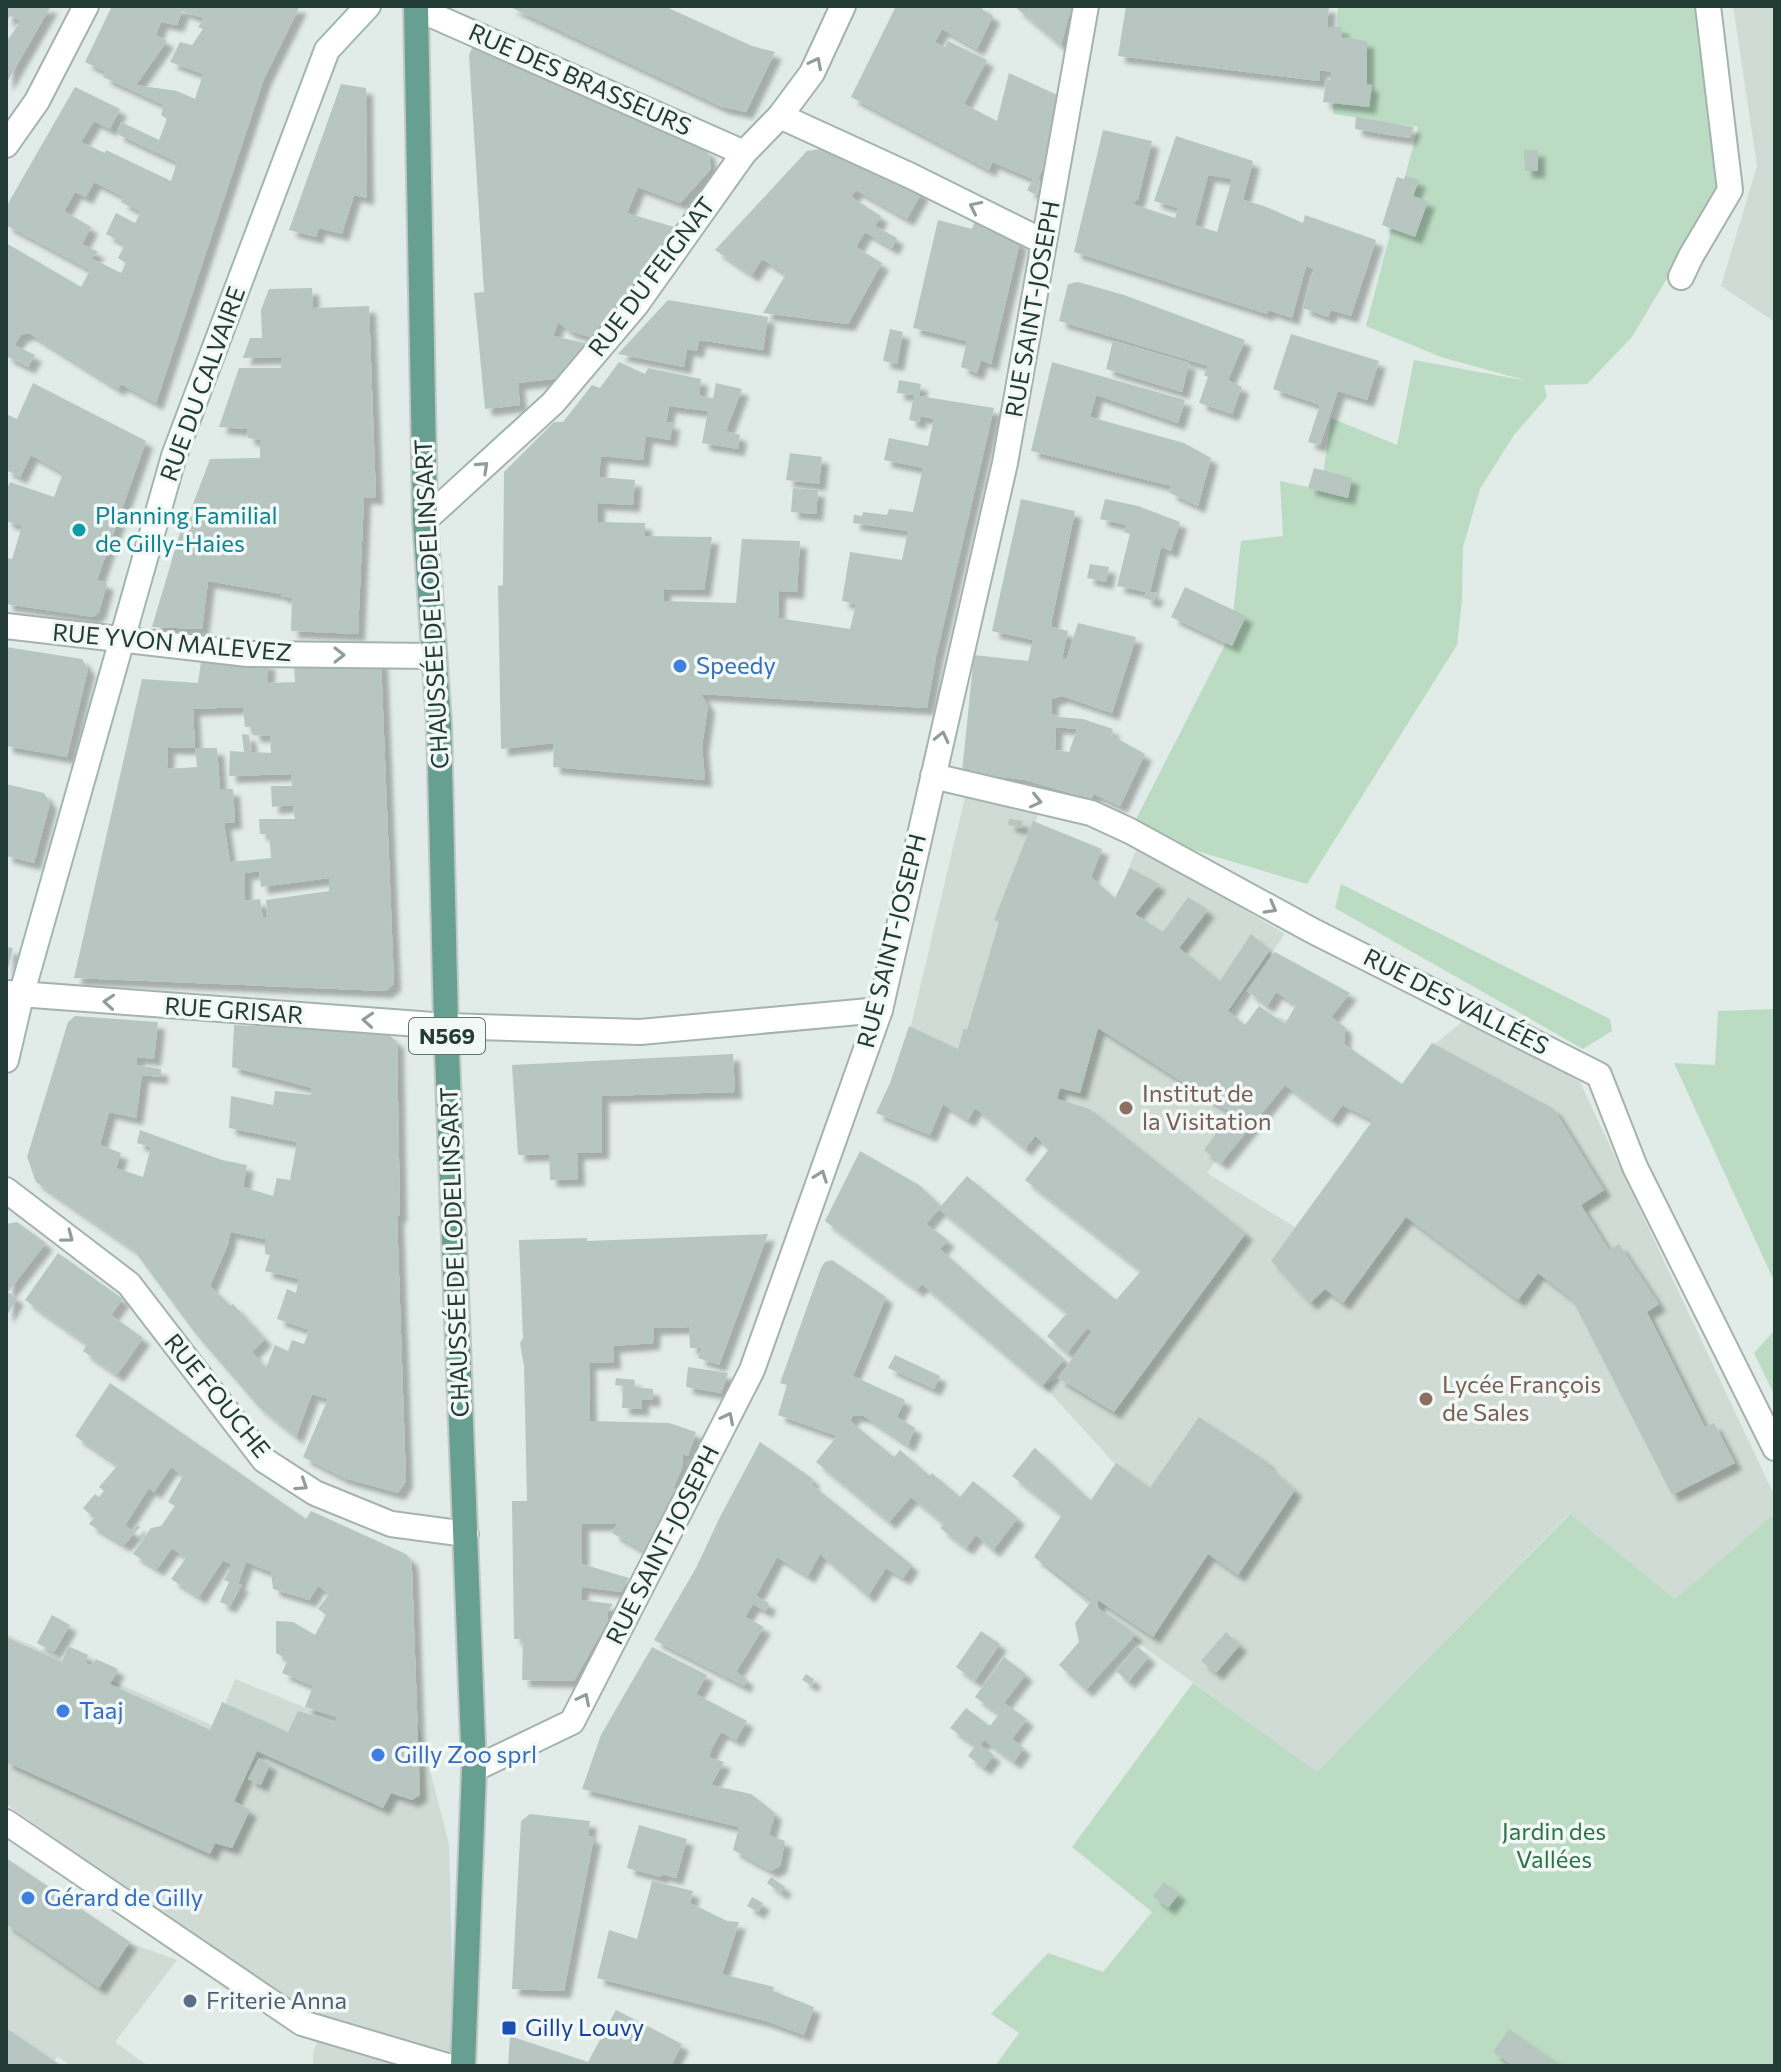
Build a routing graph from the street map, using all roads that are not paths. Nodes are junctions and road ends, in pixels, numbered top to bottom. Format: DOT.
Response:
graph roads {
  1 [pos="86,6"];
  2 [pos="368,6"];
  3 [pos="843,6"];
  4 [pos="1086,6"];
  5 [pos="1708,6"];
  6 [pos="416,7"];
  7 [pos="780,116"];
  8 [pos="6,145"];
  9 [pos="744,153"];
  10 [pos="1044,242"];
  11 [pos="1681,277"];
  12 [pos="425,520"];
  13 [pos="6,626"];
  14 [pos="122,642"];
  15 [pos="434,656"];
  16 [pos="933,776"];
  17 [pos="14,994"];
  18 [pos="880,1010"];
  19 [pos="446,1026"];
  20 [pos="6,1060"];
  21 [pos="6,1190"];
  22 [pos="1775,1448"];
  23 [pos="466,1534"];
  24 [pos="474,1769"];
  25 [pos="6,1822"];
  26 [pos="447,2066"];
  27 [pos="463,2066"];
  1 -- 8 [label="street"];
  2 -- 14 [label="street, RUE DU CALVAIRE"];
  7 -- 3 [label="street, RUE DU FEIGNAT, one-way"];
  4 -- 10 [label="street, RUE SAINT-JOSEPH"];
  5 -- 11 [label="street"];
  6 -- 9 [label="street, RUE DES BRASSEURS"];
  6 -- 12 [label="main road, CHAUSSÉE DE LODELINSART / N569"];
  7 -- 9 [label="street, RUE DU FEIGNAT"];
  10 -- 7 [label="street, one-way"];
  12 -- 9 [label="street, RUE DU FEIGNAT, one-way"];
  16 -- 10 [label="street, RUE SAINT-JOSEPH, one-way"];
  12 -- 15 [label="main road, CHAUSSÉE DE LODELINSART / N569"];
  13 -- 14 [label="street, RUE YVON MALEVEZ"];
  14 -- 15 [label="street, RUE YVON MALEVEZ, one-way"];
  14 -- 17 [label="street, RUE DU CALVAIRE"];
  15 -- 19 [label="main road, CHAUSSÉE DE LODELINSART / N569"];
  16 -- 18 [label="street, RUE SAINT-JOSEPH"];
  16 -- 22 [label="street, RUE DES VALLÉES, one-way"];
  19 -- 17 [label="street, RUE GRISAR, one-way"];
  17 -- 20 [label="street, RUE DU CALVAIRE"];
  18 -- 19 [label="street, RUE GRISAR"];
  24 -- 18 [label="street, RUE SAINT-JOSEPH, one-way"];
  19 -- 23 [label="main road, CHAUSSÉE DE LODELINSART / N569"];
  21 -- 23 [label="street, RUE FOUCHE, one-way"];
  23 -- 24 [label="main road, CHAUSSÉE DE LODELINSART / N569"];
  24 -- 27 [label="main road, CHAUSSÉE DE LODELINSART / N569"];
  25 -- 26 [label="street"];
}
